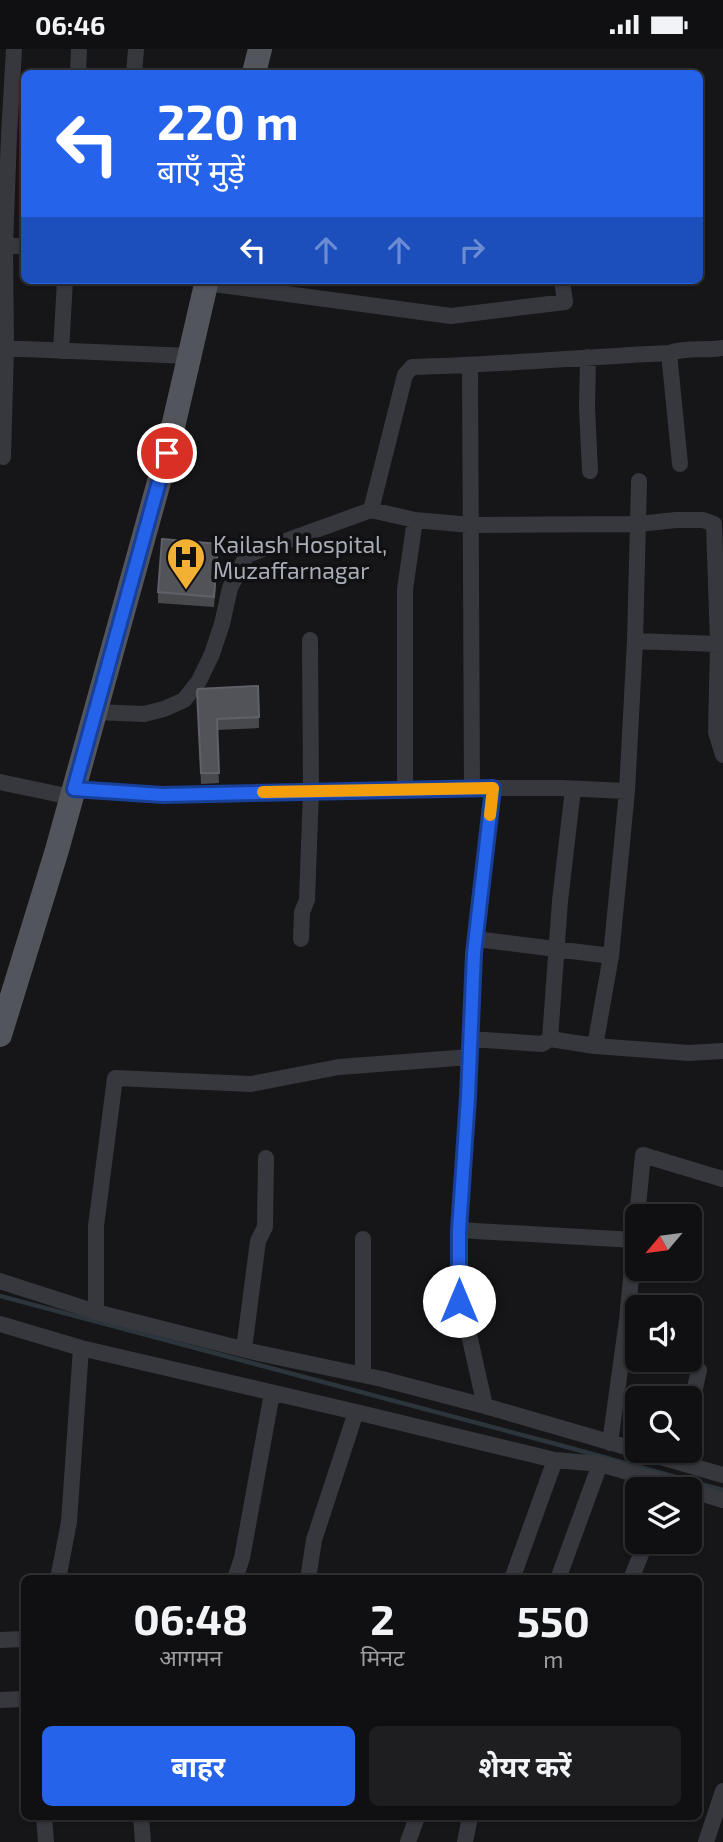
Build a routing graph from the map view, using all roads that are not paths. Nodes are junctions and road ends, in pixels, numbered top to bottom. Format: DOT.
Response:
graph roads {
  1 [pos="15,49"];
  2 [pos="79,49"];
  3 [pos="136,49"];
  4 [pos="260,49"];
  5 [pos="78,70"];
  6 [pos="134,70"];
  7 [pos="255,70"];
  8 [pos="11,136"];
  9 [pos="2,246"];
  10 [pos="21,246"];
  11 [pos="65,284"];
  12 [pos="204,284"];
  13 [pos="226,284"];
  14 [pos="563,284"];
  15 [pos="3,348"];
  16 [pos="723,348"];
  17 [pos="61,351"];
  18 [pos="669,353"];
  19 [pos="189,356"];
  20 [pos="588,357"];
  21 [pos="470,366"];
  22 [pos="0,456"];
  23 [pos="681,464"];
  24 [pos="590,471"];
  25 [pos="639,481"];
  26 [pos="371,510"];
  27 [pos="415,520"];
  28 [pos="471,524"];
  29 [pos="639,524"];
  30 [pos="310,640"];
  31 [pos="635,641"];
  32 [pos="718,644"];
  33 [pos="95,712"];
  34 [pos="723,755"];
  35 [pos="0,782"];
  36 [pos="493,788"];
  37 [pos="472,789"];
  38 [pos="573,789"];
  39 [pos="405,790"];
  40 [pos="311,791"];
  41 [pos="627,791"];
  42 [pos="73,793"];
  43 [pos="301,939"];
  44 [pos="476,939"];
  45 [pos="556,949"];
  46 [pos="611,956"];
  47 [pos="0,1035"];
  48 [pos="471,1039"];
  49 [pos="550,1039"];
  50 [pos="595,1046"];
  51 [pos="723,1051"];
  52 [pos="470,1057"];
  53 [pos="266,1158"];
  54 [pos="723,1179"];
  55 [pos="638,1204"];
  56 [pos="459,1230"];
  57 [pos="363,1239"];
  58 [pos="625,1239"];
  59 [pos="0,1281"];
  60 [pos="630,1281"];
  61 [pos="96,1312"];
  62 [pos="0,1324"];
  63 [pos="81,1348"];
  64 [pos="244,1349"];
  65 [pos="363,1375"];
  66 [pos="272,1392"];
  67 [pos="485,1406"];
  68 [pos="356,1412"];
  69 [pos="610,1443"];
  70 [pos="625,1446"];
  71 [pos="555,1461"];
  72 [pos="694,1463"];
  73 [pos="600,1464"];
  74 [pos="723,1475"];
  75 [pos="639,1477"];
  76 [pos="702,1494"];
  77 [pos="723,1500"];
  78 [pos="641,1554"];
  79 [pos="59,1575"];
  80 [pos="237,1575"];
  81 [pos="309,1575"];
  82 [pos="513,1575"];
  83 [pos="559,1575"];
  84 [pos="634,1575"];
  85 [pos="21,1639"];
  86 [pos="0,1640"];
  87 [pos="21,1699"];
  88 [pos="0,1700"];
  89 [pos="723,1791"];
  90 [pos="44,1820"];
  91 [pos="141,1820"];
  92 [pos="417,1820"];
  93 [pos="469,1820"];
  94 [pos="46,1842"];
  95 [pos="143,1842"];
  96 [pos="408,1842"];
  97 [pos="465,1842"];
  98 [pos="706,1842"];
  1 -- 8 [label="street"];
  2 -- 5 [label="street"];
  3 -- 6 [label="street"];
  4 -- 7 [label="main road"];
  8 -- 9 [label="street"];
  9 -- 10 [label="street"];
  9 -- 15 [label="street"];
  11 -- 17 [label="street"];
  12 -- 19 [label="main road"];
  13 -- 14 [label="street"];
  15 -- 17 [label="street"];
  15 -- 22 [label="street"];
  16 -- 18 [label="street"];
  17 -- 19 [label="street"];
  18 -- 20 [label="street"];
  18 -- 23 [label="street"];
  19 -- 33 [label="main road"];
  20 -- 21 [label="street"];
  20 -- 24 [label="street"];
  21 -- 26 [label="street"];
  21 -- 28 [label="street"];
  25 -- 29 [label="street"];
  26 -- 27 [label="street"];
  26 -- 33 [label="street"];
  27 -- 28 [label="street"];
  27 -- 39 [label="street"];
  28 -- 29 [label="street"];
  28 -- 37 [label="street"];
  29 -- 31 [label="street"];
  29 -- 32 [label="street"];
  30 -- 40 [label="street"];
  31 -- 32 [label="street"];
  31 -- 41 [label="street"];
  32 -- 34 [label="street"];
  33 -- 42 [label="main road"];
  35 -- 42 [label="street"];
  36 -- 37 [label="street"];
  36 -- 38 [label="street"];
  36 -- 44 [label="street"];
  37 -- 39 [label="street"];
  38 -- 41 [label="street"];
  38 -- 45 [label="street"];
  39 -- 40 [label="street"];
  40 -- 42 [label="street"];
  40 -- 43 [label="street"];
  41 -- 46 [label="street"];
  42 -- 47 [label="main road"];
  44 -- 45 [label="street"];
  44 -- 48 [label="street"];
  45 -- 46 [label="street"];
  45 -- 49 [label="street"];
  46 -- 50 [label="street"];
  48 -- 49 [label="street"];
  48 -- 52 [label="street"];
  49 -- 50 [label="street"];
  50 -- 51 [label="street"];
  52 -- 56 [label="street"];
  52 -- 61 [label="street"];
  53 -- 64 [label="street"];
  54 -- 55 [label="street"];
  56 -- 58 [label="street"];
  56 -- 67 [label="street"];
  57 -- 65 [label="street"];
  59 -- 61 [label="street"];
  60 -- 69 [label="street"];
  61 -- 64 [label="street"];
  62 -- 63 [label="street"];
  63 -- 66 [label="street"];
  63 -- 79 [label="street"];
  64 -- 65 [label="street"];
  65 -- 67 [label="street"];
  66 -- 68 [label="street"];
  66 -- 80 [label="street"];
  67 -- 69 [label="street"];
  68 -- 71 [label="street"];
  68 -- 81 [label="street"];
  69 -- 70 [label="street"];
  71 -- 73 [label="street"];
  71 -- 82 [label="street"];
  72 -- 74 [label="street"];
  73 -- 75 [label="street"];
  73 -- 83 [label="street"];
  76 -- 77 [label="street"];
  78 -- 84 [label="street"];
  85 -- 86 [label="street"];
  87 -- 88 [label="street"];
  89 -- 98 [label="street"];
  90 -- 94 [label="street"];
  91 -- 95 [label="street"];
  92 -- 96 [label="street"];
  93 -- 97 [label="street"];
}
